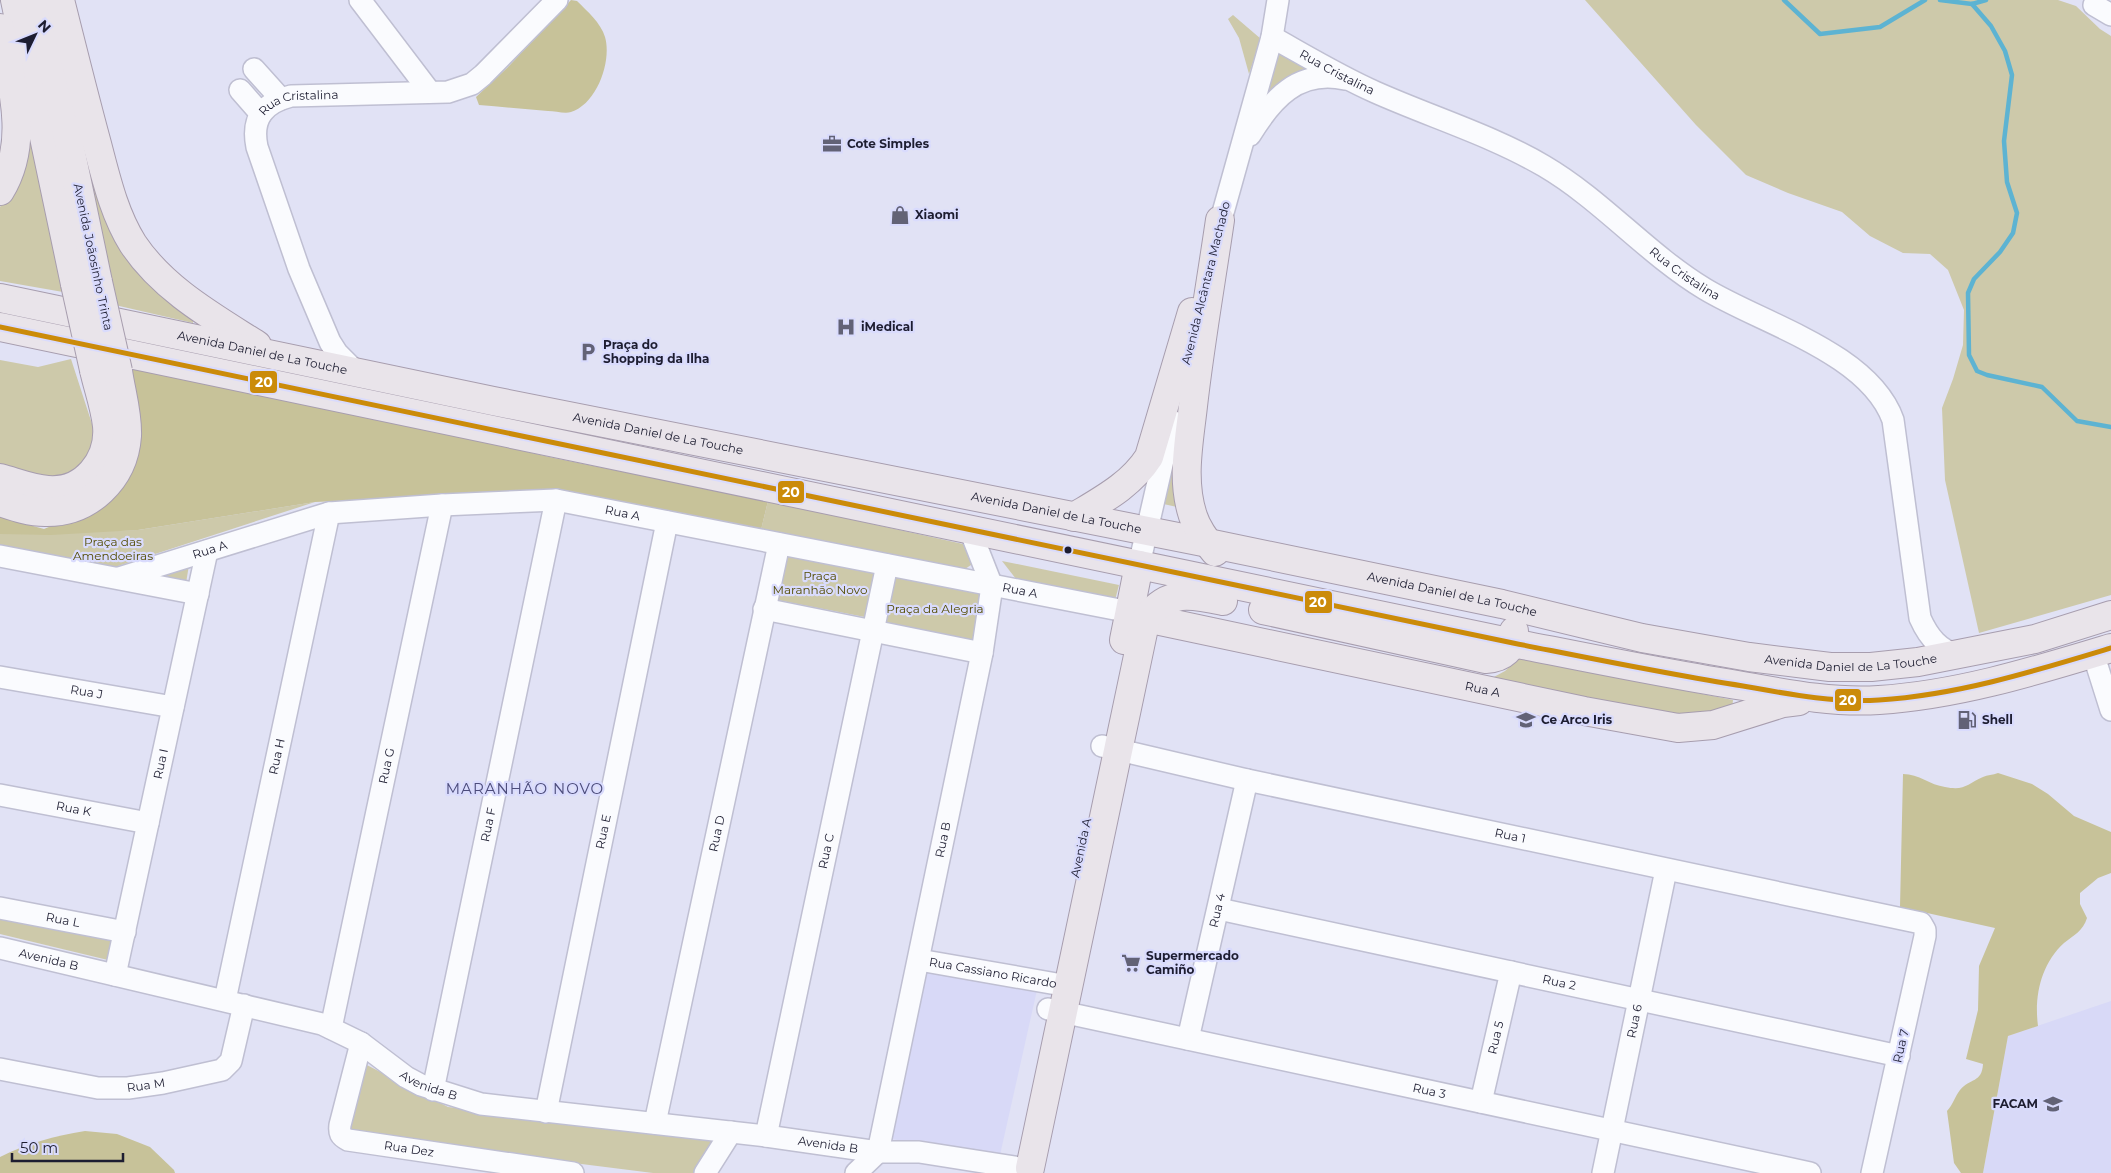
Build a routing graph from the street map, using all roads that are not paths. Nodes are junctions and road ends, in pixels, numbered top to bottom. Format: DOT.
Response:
graph roads {
  1 [pos="15,0"];
  2 [pos="39,0"];
  3 [pos="60,0"];
  4 [pos="360,0"];
  5 [pos="557,0"];
  6 [pos="1278,0"];
  7 [pos="0,28"];
  8 [pos="1272,36"];
  9 [pos="254,69"];
  10 [pos="1349,80"];
  11 [pos="240,90"];
  12 [pos="430,92"];
  13 [pos="281,99"];
  14 [pos="261,114"];
  15 [pos="1237,160"];
  16 [pos="0,191"];
  17 [pos="1220,220"];
  18 [pos="86,283"];
  19 [pos="0,298"];
  20 [pos="0,327"];
  21 [pos="65,341"];
  22 [pos="0,342"];
  23 [pos="270,354"];
  24 [pos="106,370"];
  25 [pos="356,372"];
  26 [pos="0,478"];
  27 [pos="556,500"];
  28 [pos="0,502"];
  29 [pos="442,505"];
  30 [pos="329,512"];
  31 [pos="1074,516"];
  32 [pos="667,522"];
  33 [pos="970,530"];
  34 [pos="1146,531"];
  35 [pos="1208,543"];
  36 [pos="779,544"];
  37 [pos="207,551"];
  38 [pos="0,556"];
  39 [pos="887,565"];
  40 [pos="1140,565"];
  41 [pos="118,578"];
  42 [pos="992,586"];
  43 [pos="1255,589"];
  44 [pos="198,594"];
  45 [pos="1200,596"];
  46 [pos="1502,604"];
  47 [pos="764,609"];
  48 [pos="1138,615"];
  49 [pos="2111,615"];
  50 [pos="874,631"];
  51 [pos="1513,643"];
  52 [pos="2102,651"];
  53 [pos="982,653"];
  54 [pos="1959,655"];
  55 [pos="0,677"];
  56 [pos="1818,699"];
  57 [pos="174,707"];
  58 [pos="2111,710"];
  59 [pos="1110,748"];
  60 [pos="1247,780"];
  61 [pos="0,795"];
  62 [pos="148,823"];
  63 [pos="1666,870"];
  64 [pos="0,908"];
  65 [pos="1219,909"];
  66 [pos="1918,922"];
  67 [pos="125,932"];
  68 [pos="0,948"];
  69 [pos="919,960"];
  70 [pos="1511,972"];
  71 [pos="115,975"];
  72 [pos="1058,998"];
  73 [pos="1639,1000"];
  74 [pos="235,1003"];
  75 [pos="331,1028"];
  76 [pos="1188,1039"];
  77 [pos="361,1043"];
  78 [pos="1899,1056"];
  79 [pos="0,1069"];
  80 [pos="433,1090"];
  81 [pos="1481,1102"];
  82 [pos="546,1112"];
  83 [pos="655,1123"];
  84 [pos="1612,1130"];
  85 [pos="731,1132"];
  86 [pos="766,1136"];
  87 [pos="878,1152"];
  88 [pos="1027,1170"];
  89 [pos="862,1171"];
  90 [pos="573,1173"];
  91 [pos="705,1173"];
  92 [pos="973,1173"];
  93 [pos="1603,1173"];
  94 [pos="1810,1173"];
  95 [pos="1872,1173"];
  1 -- 18 [label="main road, Avenida Joãosinho Trinta"];
  2 -- 18 [label="main road, Avenida Joãosinho Trinta"];
  3 -- 23 [label="main road"];
  4 -- 12 [label="street"];
  5 -- 12 [label="street, Rua Cristalina"];
  6 -- 8 [label="street"];
  7 -- 16 [label="main road"];
  8 -- 10 [label="street, Rua Cristalina"];
  8 -- 15 [label="street, Avenida Alcântara Machado"];
  9 -- 13 [label="street"];
  10 -- 15 [label="street"];
  10 -- 54 [label="street, Rua Cristalina"];
  11 -- 14 [label="street"];
  12 -- 13 [label="street, Rua Cristalina"];
  13 -- 14 [label="street, Rua Cristalina"];
  14 -- 25 [label="street, Rua Cristalina"];
  15 -- 17 [label="street, Avenida Alcântara Machado"];
  17 -- 31 [label="main road"];
  17 -- 34 [label="street, Avenida Alcântara Machado"];
  17 -- 35 [label="main road"];
  18 -- 24 [label="main road, Avenida Joãosinho Trinta, bridge"];
  19 -- 23 [label="main road, Avenida Daniel de La Touche"];
  20 -- 21 [label="main road"];
  21 -- 22 [label="main road"];
  21 -- 33 [label="main road"];
  23 -- 25 [label="main road, Avenida Daniel de La Touche"];
  24 -- 26 [label="main road, Avenida Joãosinho Trinta"];
  24 -- 28 [label="main road, Avenida Joãosinho Trinta"];
  25 -- 31 [label="main road, Avenida Daniel de La Touche"];
  27 -- 29 [label="street, Rua A"];
  27 -- 32 [label="street, Rua A"];
  27 -- 80 [label="street, Rua F"];
  29 -- 30 [label="street, Rua A"];
  29 -- 75 [label="street, Rua G"];
  30 -- 37 [label="street, Rua A"];
  30 -- 74 [label="street, Rua H"];
  31 -- 34 [label="main road, Avenida Daniel de La Touche"];
  32 -- 36 [label="street, Rua A"];
  32 -- 82 [label="street, Rua E"];
  33 -- 40 [label="main road"];
  33 -- 42 [label="street, Rua B"];
  34 -- 35 [label="main road, Avenida Daniel de La Touche"];
  34 -- 40 [label="street, Avenida A"];
  35 -- 43 [label="main road"];
  35 -- 46 [label="main road, Avenida Daniel de La Touche"];
  36 -- 39 [label="street, Rua A"];
  36 -- 47 [label="street, Rua D"];
  37 -- 41 [label="street, Rua A"];
  37 -- 44 [label="street, Rua I"];
  38 -- 41 [label="street, Rua A"];
  39 -- 42 [label="street, Rua A"];
  39 -- 50 [label="street, Rua C"];
  40 -- 43 [label="main road"];
  40 -- 45 [label="main road"];
  40 -- 48 [label="main road, Avenida A"];
  41 -- 44 [label="street, Rua A"];
  42 -- 48 [label="street, Rua A"];
  42 -- 53 [label="street, Rua B"];
  43 -- 51 [label="main road"];
  44 -- 57 [label="street, Rua I"];
  45 -- 48 [label="main road"];
  45 -- 51 [label="main road"];
  46 -- 51 [label="main road"];
  46 -- 54 [label="main road, Avenida Daniel de La Touche"];
  47 -- 50 [label="street"];
  47 -- 83 [label="street, Rua D"];
  48 -- 56 [label="main road, Rua A"];
  48 -- 59 [label="main road, Avenida A"];
  49 -- 54 [label="main road, Avenida Daniel de La Touche"];
  50 -- 53 [label="street"];
  50 -- 86 [label="street, Rua C"];
  51 -- 56 [label="main road"];
  52 -- 56 [label="main road"];
  52 -- 58 [label="street"];
  53 -- 69 [label="street, Rua B"];
  55 -- 57 [label="street, Rua J"];
  57 -- 62 [label="street, Rua I"];
  59 -- 60 [label="street, Rua 1"];
  59 -- 72 [label="main road, Avenida A"];
  60 -- 63 [label="street, Rua 1"];
  60 -- 65 [label="street, Rua 4"];
  61 -- 62 [label="street, Rua K"];
  62 -- 67 [label="street, Rua I"];
  63 -- 66 [label="street, Rua 1"];
  63 -- 73 [label="street, Rua 6"];
  64 -- 67 [label="street, Rua L"];
  65 -- 70 [label="street, Rua 2"];
  65 -- 76 [label="street, Rua 4"];
  66 -- 78 [label="street, Rua 7"];
  67 -- 71 [label="street, Rua I"];
  68 -- 71 [label="street, Avenida B"];
  69 -- 72 [label="street, Rua Cassiano Ricardo"];
  69 -- 87 [label="street, Rua B"];
  70 -- 73 [label="street, Rua 2"];
  70 -- 81 [label="street, Rua 5"];
  71 -- 74 [label="street, Avenida B"];
  72 -- 76 [label="street, Rua 3"];
  72 -- 88 [label="main road, Avenida A"];
  73 -- 78 [label="street, Rua 2"];
  73 -- 84 [label="street, Rua 6"];
  74 -- 75 [label="street, Avenida B"];
  74 -- 79 [label="street, Rua M"];
  75 -- 77 [label="street, Avenida B"];
  76 -- 81 [label="street, Rua 3"];
  77 -- 80 [label="street, Avenida B"];
  77 -- 90 [label="street, Rua Dez"];
  78 -- 95 [label="street, Rua 7"];
  80 -- 82 [label="street, Avenida B"];
  81 -- 84 [label="street, Rua 3"];
  82 -- 83 [label="street, Avenida B"];
  83 -- 85 [label="street, Avenida B"];
  84 -- 93 [label="street, Rua 6"];
  84 -- 94 [label="street, Rua 3"];
  85 -- 86 [label="street, Avenida B"];
  85 -- 91 [label="street"];
  86 -- 87 [label="street, Avenida B"];
  87 -- 88 [label="street, Avenida B"];
  87 -- 89 [label="street"];
  87 -- 92 [label="street, Avenida B"];
}
